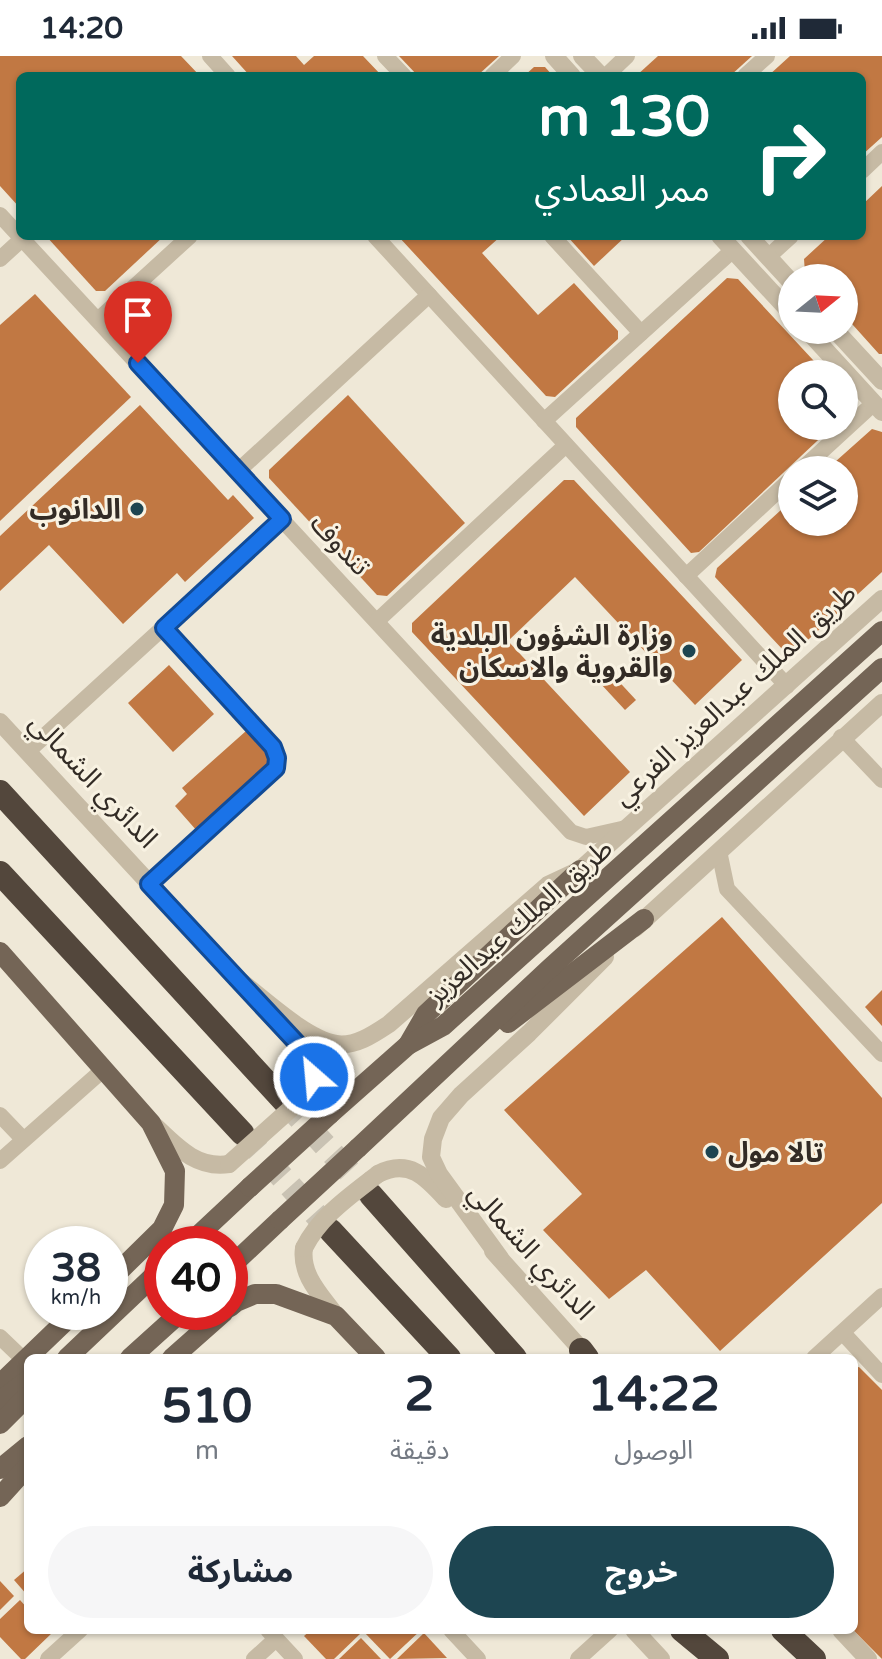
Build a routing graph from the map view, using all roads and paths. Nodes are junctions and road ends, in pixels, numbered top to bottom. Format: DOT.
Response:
graph roads {
  1 [pos="210,56"];
  2 [pos="385,56"];
  3 [pos="513,56"];
  4 [pos="554,56"];
  5 [pos="582,56"];
  6 [pos="627,56"];
  7 [pos="767,56"];
  8 [pos="224,72"];
  9 [pos="400,72"];
  10 [pos="496,72"];
  11 [pos="568,72"];
  12 [pos="599,72"];
  13 [pos="608,72"];
  14 [pos="749,72"];
  15 [pos="882,152"];
  16 [pos="866,167"];
  17 [pos="0,215"];
  18 [pos="16,232"];
  19 [pos="21,240"];
  20 [pos="23,240"];
  21 [pos="186,240"];
  22 [pos="379,240"];
  23 [pos="556,240"];
  24 [pos="753,240"];
  25 [pos="787,240"];
  26 [pos="726,243"];
  27 [pos="768,257"];
  28 [pos="0,259"];
  29 [pos="778,268"];
  30 [pos="429,295"];
  31 [pos="778,299"];
  32 [pos="98,320"];
  33 [pos="641,333"];
  34 [pos="820,344"];
  35 [pos="849,344"];
  36 [pos="880,376"];
  37 [pos="878,407"];
  38 [pos="544,421"];
  39 [pos="566,445"];
  40 [pos="818,456"];
  41 [pos="238,471"];
  42 [pos="778,491"];
  43 [pos="282,519"];
  44 [pos="686,576"];
  45 [pos="882,599"];
  46 [pos="377,621"];
  47 [pos="164,628"];
  48 [pos="882,631"];
  49 [pos="882,668"];
  50 [pos="787,686"];
  51 [pos="882,703"];
  52 [pos="0,722"];
  53 [pos="841,737"];
  54 [pos="27,752"];
  55 [pos="882,780"];
  56 [pos="0,792"];
  57 [pos="626,828"];
  58 [pos="719,851"];
  59 [pos="580,870"];
  60 [pos="0,873"];
  61 [pos="149,884"];
  62 [pos="644,919"];
  63 [pos="0,952"];
  64 [pos="240,981"];
  65 [pos="408,1045"];
  66 [pos="882,1054"];
  67 [pos="104,1069"];
  68 [pos="432,1081"];
  69 [pos="294,1099"];
  70 [pos="0,1115"];
  71 [pos="151,1123"];
  72 [pos="242,1133"];
  73 [pos="23,1139"];
  74 [pos="0,1161"];
  75 [pos="374,1184"];
  76 [pos="208,1226"];
  77 [pos="331,1231"];
  78 [pos="248,1250"];
  79 [pos="500,1258"];
  80 [pos="128,1262"];
  81 [pos="144,1284"];
  82 [pos="882,1296"];
  83 [pos="248,1297"];
  84 [pos="128,1299"];
  85 [pos="336,1316"];
  86 [pos="60,1330"];
  87 [pos="93,1330"];
  88 [pos="95,1330"];
  89 [pos="161,1330"];
  90 [pos="204,1330"];
  91 [pos="843,1333"];
  92 [pos="0,1337"];
  93 [pos="40,1354"];
  94 [pos="61,1354"];
  95 [pos="71,1354"];
  96 [pos="134,1354"];
  97 [pos="177,1354"];
  98 [pos="367,1354"];
  99 [pos="445,1354"];
  100 [pos="512,1354"];
  101 [pos="584,1354"];
  102 [pos="819,1354"];
  103 [pos="24,1367"];
  104 [pos="24,1371"];
  105 [pos="24,1372"];
  106 [pos="882,1375"];
  107 [pos="0,1384"];
  108 [pos="24,1400"];
  109 [pos="0,1401"];
  110 [pos="0,1424"];
  111 [pos="24,1449"];
  112 [pos="0,1469"];
  113 [pos="24,1470"];
  114 [pos="24,1486"];
  115 [pos="0,1497"];
  116 [pos="0,1503"];
  117 [pos="76,1634"];
  118 [pos="272,1634"];
  119 [pos="455,1634"];
  120 [pos="606,1634"];
  121 [pos="638,1634"];
  122 [pos="687,1634"];
  123 [pos="705,1634"];
  124 [pos="787,1634"];
  125 [pos="795,1634"];
  126 [pos="845,1634"];
  127 [pos="48,1659"];
  128 [pos="254,1659"];
  129 [pos="295,1659"];
  130 [pos="478,1659"];
  131 [pos="578,1659"];
  132 [pos="661,1659"];
  133 [pos="717,1659"];
  134 [pos="728,1659"];
  135 [pos="813,1659"];
  136 [pos="868,1659"];
  1 -- 8 [label="street"];
  2 -- 9 [label="street"];
  3 -- 10 [label="street"];
  4 -- 11 [label="street"];
  5 -- 12 [label="street"];
  6 -- 13 [label="street"];
  7 -- 14 [label="street"];
  15 -- 16 [label="street"];
  17 -- 18 [label="street, تندوف"];
  19 -- 28 [label="street"];
  20 -- 32 [label="street, تندوف"];
  21 -- 32 [label="street"];
  22 -- 30 [label="street"];
  23 -- 33 [label="street"];
  24 -- 27 [label="street"];
  25 -- 27 [label="street"];
  26 -- 31 [label="street"];
  26 -- 33 [label="street"];
  27 -- 29 [label="street"];
  30 -- 38 [label="street"];
  30 -- 41 [label="street"];
  32 -- 41 [label="street, تندوف"];
  33 -- 38 [label="street"];
  34 -- 37 [label="street"];
  35 -- 36 [label="street"];
  37 -- 40 [label="street"];
  38 -- 39 [label="street"];
  39 -- 44 [label="street"];
  39 -- 46 [label="street"];
  41 -- 43 [label="street, تندوف"];
  42 -- 44 [label="street"];
  43 -- 46 [label="street, تندوف"];
  43 -- 47 [label="street"];
  44 -- 50 [label="street"];
  45 -- 50 [label="street, طريق الملك عبدالعزيز الفرعي"];
  46 -- 57 [label="street, تندوف"];
  47 -- 54 [label="street"];
  47 -- 61 [label="street"];
  48 -- 65 [label="main road, طريق الملك عبدالعزيز"];
  49 -- 68 [label="main road, طريق الملك عبدالعزيز"];
  50 -- 57 [label="street, طريق الملك عبدالعزيز الفرعي"];
  51 -- 53 [label="street"];
  52 -- 54 [label="street, الدائري الشمالي"];
  53 -- 55 [label="street"];
  53 -- 58 [label="street"];
  54 -- 61 [label="street, الدائري الشمالي"];
  56 -- 69 [label="highway"];
  57 -- 59 [label="street, طريق الملك عبدالعزيز الفرعي"];
  58 -- 62 [label="street"];
  58 -- 66 [label="street"];
  59 -- 64 [label="street, طريق الملك عبدالعزيز الفرعي"];
  59 -- 65 [label="main road"];
  60 -- 72 [label="highway"];
  61 -- 64 [label="street, الدائري الشمالي"];
  62 -- 68 [label="main road"];
  62 -- 79 [label="street"];
  63 -- 67 [label="main road"];
  64 -- 69 [label="street, الدائري الشمالي"];
  65 -- 76 [label="main road, طريق الملك عبدالعزيز, bridge"];
  67 -- 71 [label="main road"];
  67 -- 73 [label="street"];
  68 -- 78 [label="main road, طريق الملك عبدالعزيز, bridge"];
  69 -- 71 [label="street, bridge"];
  70 -- 73 [label="street"];
  71 -- 80 [label="main road"];
  73 -- 74 [label="street"];
  75 -- 79 [label="street, الدائري الشمالي"];
  75 -- 85 [label="street, bridge"];
  75 -- 100 [label="highway"];
  77 -- 99 [label="highway"];
  79 -- 101 [label="street, الدائري الشمالي"];
  81 -- 84 [label="main road"];
  82 -- 91 [label="street"];
  83 -- 85 [label="main road"];
  85 -- 98 [label="main road"];
  86 -- 93 [label="main road"];
  87 -- 94 [label="main road"];
  88 -- 95 [label="main road"];
  89 -- 96 [label="main road"];
  90 -- 97 [label="main road"];
  91 -- 102 [label="street"];
  91 -- 106 [label="street"];
  92 -- 103 [label="street"];
  104 -- 107 [label="main road"];
  105 -- 109 [label="main road"];
  108 -- 110 [label="main road"];
  111 -- 112 [label="main road"];
  113 -- 115 [label="main road"];
  114 -- 116 [label="main road"];
  117 -- 127 [label="street"];
  118 -- 128 [label="street"];
  118 -- 129 [label="street"];
  119 -- 130 [label="street"];
  120 -- 131 [label="street"];
  121 -- 132 [label="street"];
  122 -- 133 [label="highway"];
  123 -- 134 [label="highway"];
  124 -- 135 [label="highway"];
  125 -- 135 [label="highway"];
  126 -- 136 [label="street"];
}
